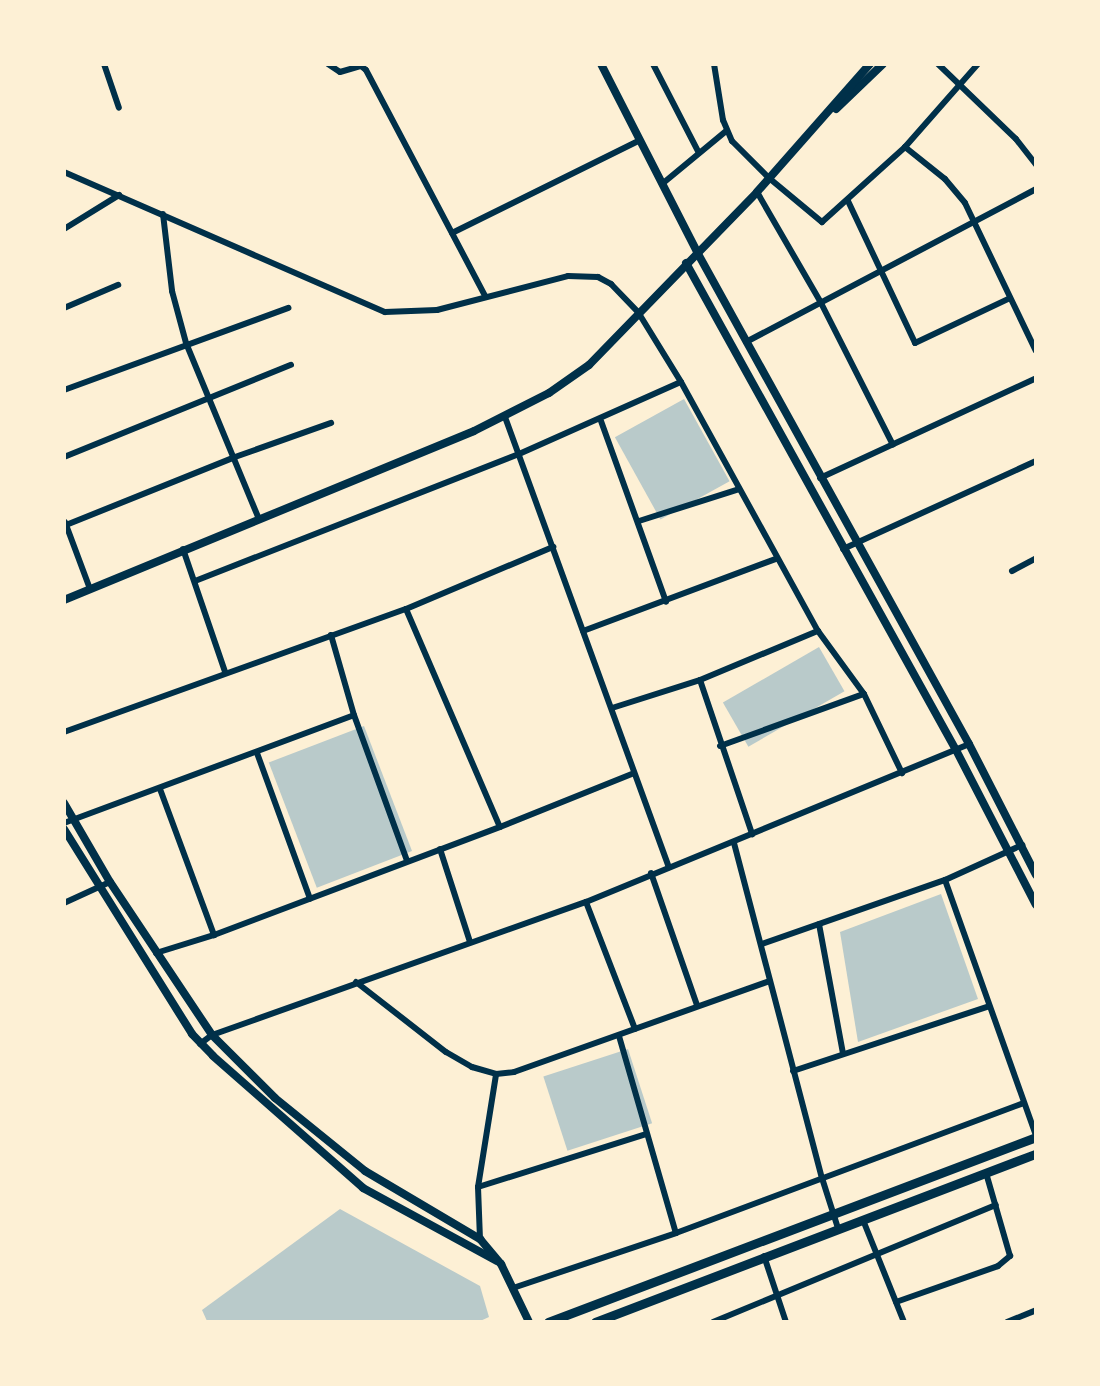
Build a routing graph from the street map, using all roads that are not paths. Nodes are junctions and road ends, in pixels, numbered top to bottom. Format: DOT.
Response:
graph roads {
  1 [pos="104,64"];
  2 [pos="328,64"];
  3 [pos="601,64"];
  4 [pos="653,64"];
  5 [pos="714,64"];
  6 [pos="870,64"];
  7 [pos="883,64"];
  8 [pos="939,64"];
  9 [pos="978,64"];
  10 [pos="958,84"];
  11 [pos="119,108"];
  12 [pos="831,112"];
  13 [pos="726,131"];
  14 [pos="640,140"];
  15 [pos="905,147"];
  16 [pos="699,153"];
  17 [pos="1035,165"];
  18 [pos="64,172"];
  19 [pos="769,178"];
  20 [pos="662,184"];
  21 [pos="1035,189"];
  22 [pos="757,192"];
  23 [pos="119,195"];
  24 [pos="848,201"];
  25 [pos="163,214"];
  26 [pos="974,222"];
  27 [pos="64,229"];
  28 [pos="452,233"];
  29 [pos="697,252"];
  30 [pos="686,263"];
  31 [pos="881,268"];
  32 [pos="118,285"];
  33 [pos="485,296"];
  34 [pos="1010,298"];
  35 [pos="820,301"];
  36 [pos="64,308"];
  37 [pos="288,308"];
  38 [pos="638,312"];
  39 [pos="746,342"];
  40 [pos="186,343"];
  41 [pos="1035,351"];
  42 [pos="291,365"];
  43 [pos="1035,378"];
  44 [pos="681,382"];
  45 [pos="64,390"];
  46 [pos="210,397"];
  47 [pos="505,417"];
  48 [pos="601,421"];
  49 [pos="331,423"];
  50 [pos="893,445"];
  51 [pos="519,454"];
  52 [pos="64,457"];
  53 [pos="235,457"];
  54 [pos="1035,461"];
  55 [pos="820,478"];
  56 [pos="739,489"];
  57 [pos="259,519"];
  58 [pos="639,521"];
  59 [pos="65,523"];
  60 [pos="856,543"];
  61 [pos="553,547"];
  62 [pos="183,549"];
  63 [pos="843,549"];
  64 [pos="1035,558"];
  65 [pos="777,560"];
  66 [pos="1012,571"];
  67 [pos="195,580"];
  68 [pos="90,589"];
  69 [pos="64,600"];
  70 [pos="666,602"];
  71 [pos="406,609"];
  72 [pos="584,631"];
  73 [pos="818,631"];
  74 [pos="331,635"];
  75 [pos="225,672"];
  76 [pos="700,680"];
  77 [pos="864,694"];
  78 [pos="612,708"];
  79 [pos="354,715"];
  80 [pos="64,732"];
  81 [pos="969,744"];
  82 [pos="720,746"];
  83 [pos="956,750"];
  84 [pos="257,753"];
  85 [pos="634,773"];
  86 [pos="902,773"];
  87 [pos="160,789"];
  88 [pos="64,803"];
  89 [pos="73,819"];
  90 [pos="64,823"];
  91 [pos="500,827"];
  92 [pos="64,829"];
  93 [pos="752,834"];
  94 [pos="734,843"];
  95 [pos="1022,845"];
  96 [pos="440,849"];
  97 [pos="1010,850"];
  98 [pos="407,861"];
  99 [pos="669,867"];
  100 [pos="651,873"];
  101 [pos="1035,875"];
  102 [pos="945,880"];
  103 [pos="110,882"];
  104 [pos="98,888"];
  105 [pos="310,898"];
  106 [pos="586,902"];
  107 [pos="64,903"];
  108 [pos="1035,905"];
  109 [pos="819,924"];
  110 [pos="214,935"];
  111 [pos="470,942"];
  112 [pos="762,944"];
  113 [pos="156,953"];
  114 [pos="769,981"];
  115 [pos="356,982"];
  116 [pos="697,1005"];
  117 [pos="989,1006"];
  118 [pos="635,1029"];
  119 [pos="212,1035"];
  120 [pos="619,1036"];
  121 [pos="201,1044"];
  122 [pos="843,1054"];
  123 [pos="793,1071"];
  124 [pos="496,1074"];
  125 [pos="1024,1103"];
  126 [pos="646,1134"];
  127 [pos="1035,1136"];
  128 [pos="1035,1154"];
  129 [pos="986,1173"];
  130 [pos="822,1178"];
  131 [pos="478,1187"];
  132 [pos="996,1205"];
  133 [pos="834,1214"];
  134 [pos="863,1220"];
  135 [pos="838,1228"];
  136 [pos="676,1233"];
  137 [pos="480,1239"];
  138 [pos="876,1252"];
  139 [pos="764,1256"];
  140 [pos="501,1264"];
  141 [pos="513,1288"];
  142 [pos="776,1294"];
  143 [pos="896,1302"];
  144 [pos="1035,1310"];
  145 [pos="529,1322"];
  146 [pos="549,1322"];
  147 [pos="595,1322"];
  148 [pos="713,1322"];
  149 [pos="786,1322"];
  150 [pos="904,1322"];
  151 [pos="1007,1322"];
  1 -- 11 [label="street"];
  2 -- 28 [label="street"];
  3 -- 14 [label="street"];
  4 -- 16 [label="street"];
  5 -- 13 [label="street"];
  6 -- 12 [label="main road"];
  7 -- 12 [label="main road"];
  8 -- 10 [label="street"];
  9 -- 10 [label="street"];
  10 -- 15 [label="street"];
  10 -- 17 [label="street"];
  12 -- 19 [label="main road"];
  13 -- 16 [label="street"];
  13 -- 19 [label="street"];
  14 -- 20 [label="street"];
  14 -- 28 [label="street"];
  15 -- 24 [label="street"];
  15 -- 26 [label="street"];
  16 -- 20 [label="street"];
  18 -- 23 [label="street"];
  19 -- 22 [label="main road"];
  19 -- 24 [label="street"];
  20 -- 29 [label="street"];
  21 -- 26 [label="street"];
  22 -- 29 [label="main road"];
  22 -- 35 [label="street"];
  23 -- 25 [label="street"];
  23 -- 27 [label="street"];
  24 -- 31 [label="street"];
  25 -- 33 [label="street"];
  25 -- 40 [label="street"];
  26 -- 31 [label="street"];
  26 -- 34 [label="street"];
  28 -- 33 [label="street"];
  29 -- 30 [label="main road"];
  29 -- 39 [label="street"];
  30 -- 38 [label="main road"];
  30 -- 63 [label="street"];
  31 -- 34 [label="street"];
  31 -- 35 [label="street"];
  32 -- 36 [label="street"];
  33 -- 38 [label="street"];
  34 -- 41 [label="street"];
  35 -- 39 [label="street"];
  35 -- 50 [label="street"];
  37 -- 40 [label="street"];
  38 -- 44 [label="street"];
  38 -- 47 [label="main road"];
  39 -- 55 [label="street"];
  40 -- 45 [label="street"];
  40 -- 46 [label="street"];
  42 -- 46 [label="street"];
  43 -- 50 [label="street"];
  44 -- 48 [label="street"];
  44 -- 56 [label="street"];
  46 -- 52 [label="street"];
  46 -- 53 [label="street"];
  47 -- 51 [label="street"];
  47 -- 57 [label="main road"];
  48 -- 51 [label="street"];
  48 -- 58 [label="street"];
  49 -- 53 [label="street"];
  50 -- 55 [label="street"];
  51 -- 61 [label="street"];
  51 -- 67 [label="street"];
  53 -- 57 [label="street"];
  53 -- 59 [label="street"];
  54 -- 60 [label="street"];
  55 -- 60 [label="street"];
  56 -- 58 [label="street"];
  56 -- 65 [label="street"];
  57 -- 62 [label="main road"];
  58 -- 70 [label="street"];
  59 -- 68 [label="street"];
  60 -- 63 [label="street"];
  60 -- 81 [label="street"];
  61 -- 71 [label="street"];
  61 -- 72 [label="street"];
  62 -- 67 [label="street"];
  62 -- 68 [label="main road"];
  63 -- 83 [label="street"];
  64 -- 66 [label="street"];
  65 -- 70 [label="street"];
  65 -- 73 [label="street"];
  67 -- 75 [label="street"];
  68 -- 69 [label="main road"];
  70 -- 72 [label="street"];
  71 -- 74 [label="street"];
  71 -- 91 [label="street"];
  72 -- 78 [label="street"];
  73 -- 76 [label="street"];
  73 -- 77 [label="street"];
  74 -- 75 [label="street"];
  74 -- 79 [label="street"];
  75 -- 80 [label="street"];
  76 -- 78 [label="street"];
  76 -- 82 [label="street"];
  77 -- 82 [label="street"];
  77 -- 86 [label="street"];
  78 -- 85 [label="street"];
  79 -- 84 [label="street"];
  79 -- 98 [label="street"];
  81 -- 83 [label="street"];
  81 -- 95 [label="street"];
  82 -- 93 [label="street"];
  83 -- 86 [label="street"];
  83 -- 97 [label="street"];
  84 -- 87 [label="street"];
  84 -- 105 [label="street"];
  85 -- 91 [label="street"];
  85 -- 99 [label="street"];
  86 -- 93 [label="street"];
  87 -- 89 [label="street"];
  87 -- 110 [label="street"];
  88 -- 89 [label="street"];
  89 -- 90 [label="street"];
  89 -- 103 [label="street"];
  91 -- 96 [label="street"];
  92 -- 104 [label="street"];
  93 -- 94 [label="street"];
  94 -- 99 [label="street"];
  94 -- 112 [label="street"];
  95 -- 97 [label="street"];
  95 -- 101 [label="street"];
  96 -- 98 [label="street"];
  96 -- 111 [label="street"];
  97 -- 102 [label="street"];
  97 -- 108 [label="street"];
  98 -- 105 [label="street"];
  99 -- 100 [label="street"];
  100 -- 106 [label="street"];
  100 -- 116 [label="street"];
  102 -- 109 [label="street"];
  102 -- 117 [label="street"];
  103 -- 104 [label="street"];
  103 -- 113 [label="street"];
  104 -- 107 [label="street"];
  104 -- 121 [label="street"];
  105 -- 110 [label="street"];
  106 -- 111 [label="street"];
  106 -- 118 [label="street"];
  109 -- 112 [label="street"];
  109 -- 122 [label="street"];
  110 -- 113 [label="street"];
  111 -- 115 [label="street"];
  112 -- 114 [label="street"];
  113 -- 119 [label="street"];
  114 -- 116 [label="street"];
  114 -- 123 [label="street"];
  115 -- 119 [label="street"];
  115 -- 124 [label="street"];
  116 -- 118 [label="street"];
  117 -- 122 [label="street"];
  117 -- 125 [label="street"];
  118 -- 120 [label="street"];
  119 -- 121 [label="street"];
  119 -- 137 [label="street"];
  120 -- 124 [label="street"];
  120 -- 126 [label="street"];
  121 -- 140 [label="street"];
  122 -- 123 [label="street"];
  123 -- 130 [label="street"];
  124 -- 131 [label="street"];
  125 -- 127 [label="street"];
  125 -- 130 [label="street"];
  126 -- 131 [label="street"];
  126 -- 136 [label="street"];
  127 -- 133 [label="highway"];
  128 -- 129 [label="highway"];
  129 -- 132 [label="street"];
  129 -- 134 [label="highway"];
  130 -- 133 [label="street"];
  130 -- 136 [label="street"];
  131 -- 137 [label="street"];
  132 -- 138 [label="street"];
  132 -- 143 [label="street"];
  133 -- 135 [label="street"];
  133 -- 146 [label="highway"];
  134 -- 135 [label="highway"];
  134 -- 138 [label="street"];
  135 -- 139 [label="highway"];
  136 -- 141 [label="street"];
  137 -- 140 [label="street"];
  138 -- 142 [label="street"];
  138 -- 143 [label="street"];
  139 -- 142 [label="street"];
  139 -- 147 [label="highway"];
  140 -- 141 [label="street"];
  141 -- 145 [label="street"];
  142 -- 148 [label="street"];
  142 -- 149 [label="street"];
  143 -- 150 [label="street"];
  144 -- 151 [label="street"];
}
